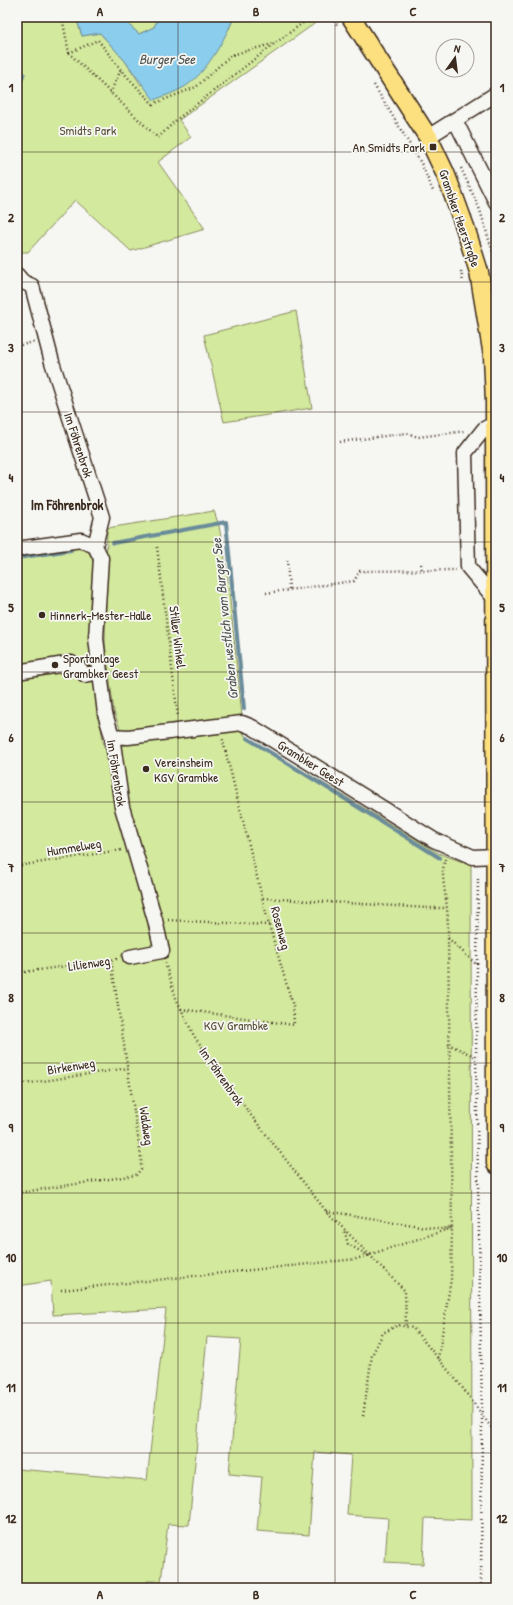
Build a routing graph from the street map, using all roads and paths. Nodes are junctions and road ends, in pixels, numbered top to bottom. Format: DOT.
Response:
graph roads {
  1 [pos="62,17"];
  2 [pos="311,17"];
  3 [pos="332,17"];
  4 [pos="348,20"];
  5 [pos="274,44"];
  6 [pos="69,53"];
  7 [pos="121,70"];
  8 [pos="371,79"];
  9 [pos="110,93"];
  10 [pos="496,94"];
  11 [pos="455,120"];
  12 [pos="428,137"];
  13 [pos="434,192"];
  14 [pos="496,202"];
  15 [pos="459,265"];
  16 [pos="17,275"];
  17 [pos="464,285"];
  18 [pos="492,425"];
  19 [pos="340,442"];
  20 [pos="95,546"];
  21 [pos="157,547"];
  22 [pos="17,549"];
  23 [pos="286,560"];
  24 [pos="421,564"];
  25 [pos="468,567"];
  26 [pos="422,571"];
  27 [pos="289,589"];
  28 [pos="266,593"];
  29 [pos="495,599"];
  30 [pos="17,672"];
  31 [pos="100,672"];
  32 [pos="219,725"];
  33 [pos="180,730"];
  34 [pos="112,736"];
  35 [pos="449,847"];
  36 [pos="135,848"];
  37 [pos="487,857"];
  38 [pos="17,866"];
  39 [pos="263,898"];
  40 [pos="447,908"];
  41 [pos="155,920"];
  42 [pos="269,925"];
  43 [pos="448,938"];
  44 [pos="162,951"];
  45 [pos="130,957"];
  46 [pos="111,960"];
  47 [pos="477,965"];
  48 [pos="17,973"];
  49 [pos="181,1009"];
  50 [pos="448,1044"];
  51 [pos="476,1057"];
  52 [pos="128,1068"];
  53 [pos="17,1085"];
  54 [pos="496,1085"];
  55 [pos="496,1164"];
  56 [pos="17,1193"];
  57 [pos="326,1211"];
  58 [pos="452,1228"];
  59 [pos="344,1229"];
  60 [pos="369,1256"];
  61 [pos="61,1290"];
  62 [pos="406,1327"];
  63 [pos="438,1359"];
  64 [pos="482,1413"];
  65 [pos="362,1416"];
  66 [pos="496,1434"];
  67 [pos="481,1588"];
  1 -- 6 [label="path"];
  2 -- 5 [label="path"];
  3 -- 4 [label="path"];
  4 -- 12 [label="main road, Grambker Heerstraße"];
  5 -- 7 [label="path"];
  5 -- 9 [label="path"];
  6 -- 7 [label="path"];
  6 -- 9 [label="path"];
  7 -- 9 [label="path"];
  8 -- 13 [label="path"];
  10 -- 11 [label="street"];
  11 -- 12 [label="street"];
  11 -- 14 [label="street"];
  12 -- 18 [label="main road, Grambker Heerstraße"];
  15 -- 17 [label="path"];
  16 -- 20 [label="street, Im Föhrenbrok"];
  18 -- 19 [label="path"];
  18 -- 25 [label="street"];
  18 -- 29 [label="main road, Grambker Heerstraße"];
  20 -- 22 [label="street"];
  20 -- 31 [label="street, Im Föhrenbrok"];
  21 -- 33 [label="path, Stiller Winkel"];
  23 -- 27 [label="path"];
  24 -- 26 [label="path"];
  25 -- 26 [label="path"];
  25 -- 29 [label="street"];
  26 -- 27 [label="path"];
  27 -- 28 [label="path"];
  29 -- 37 [label="main road, Grambker Heerstraße"];
  30 -- 31 [label="street"];
  31 -- 34 [label="street, Im Föhrenbrok"];
  32 -- 33 [label="street, Grambker Geest"];
  32 -- 35 [label="street, Grambker Geest"];
  32 -- 39 [label="path, Rosenweg"];
  33 -- 34 [label="street, Grambker Geest"];
  34 -- 36 [label="street, Im Föhrenbrok"];
  35 -- 37 [label="street, Grambker Geest"];
  35 -- 40 [label="path"];
  36 -- 38 [label="path, Hummelweg"];
  36 -- 41 [label="street, Im Föhrenbrok"];
  37 -- 47 [label="path"];
  37 -- 54 [label="main road, Grambker Heerstraße"];
  39 -- 40 [label="path"];
  39 -- 42 [label="path, Rosenweg"];
  40 -- 43 [label="path"];
  41 -- 42 [label="path"];
  41 -- 44 [label="street, Im Föhrenbrok"];
  42 -- 49 [label="path, Rosenweg"];
  43 -- 47 [label="path"];
  43 -- 50 [label="path"];
  44 -- 45 [label="street"];
  44 -- 49 [label="path, Im Föhrenbrok"];
  45 -- 46 [label="path, Lilienweg"];
  46 -- 48 [label="path, Lilienweg"];
  46 -- 52 [label="path, Waldweg"];
  47 -- 51 [label="path"];
  49 -- 57 [label="path, Im Föhrenbrok"];
  50 -- 51 [label="path"];
  50 -- 58 [label="path"];
  51 -- 64 [label="path"];
  52 -- 53 [label="path, Birkenweg"];
  52 -- 56 [label="path, Waldweg"];
  54 -- 55 [label="main road, Grambker Heerstraße"];
  57 -- 58 [label="path"];
  57 -- 59 [label="path, Im Föhrenbrok"];
  58 -- 60 [label="path"];
  58 -- 63 [label="path"];
  59 -- 60 [label="path, Im Föhrenbrok"];
  59 -- 60 [label="path"];
  60 -- 61 [label="path"];
  60 -- 62 [label="path"];
  62 -- 63 [label="path"];
  62 -- 65 [label="path"];
  63 -- 64 [label="path"];
  64 -- 66 [label="path"];
  64 -- 67 [label="path"];
}
